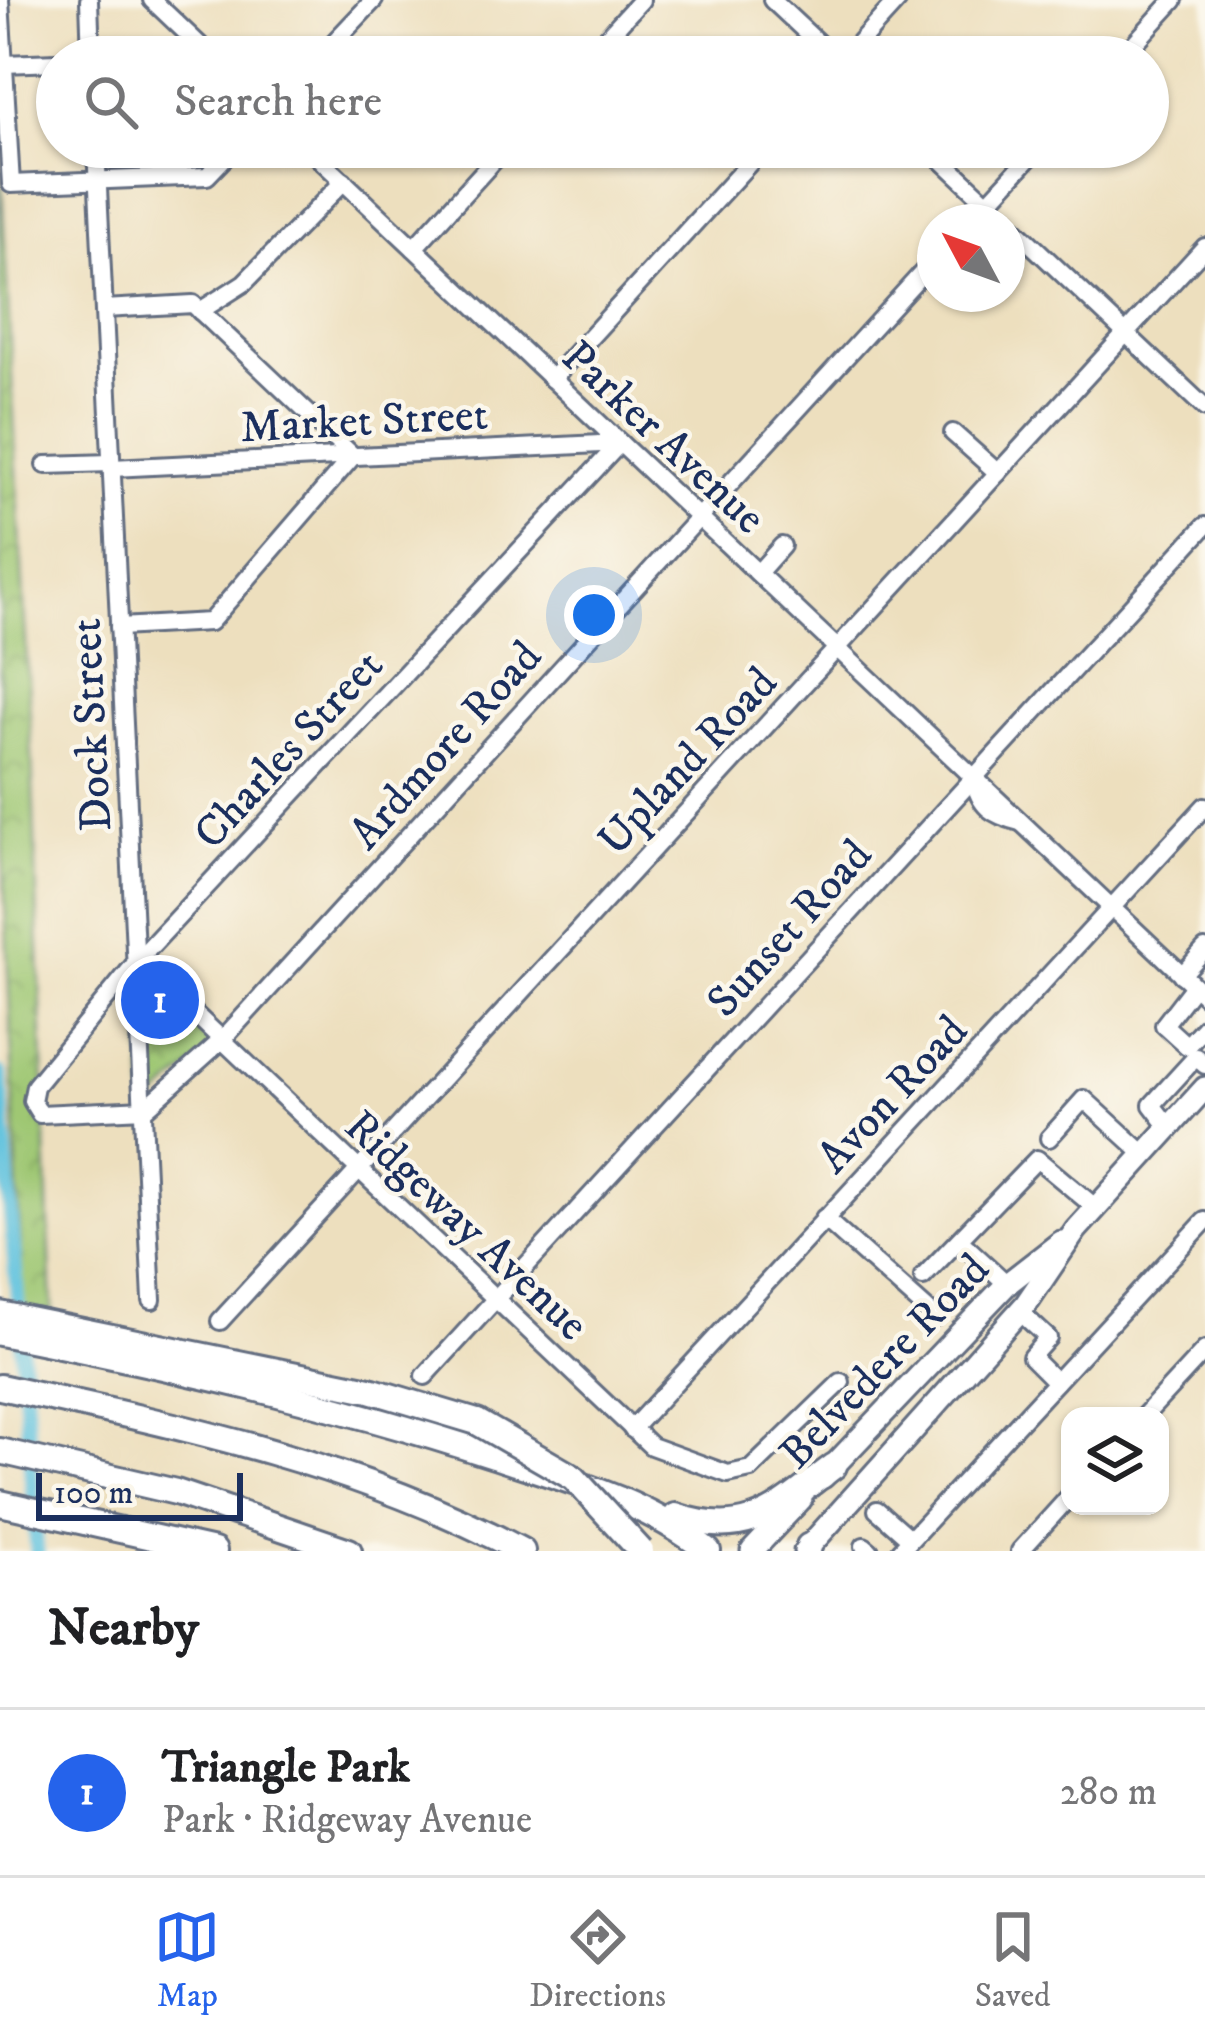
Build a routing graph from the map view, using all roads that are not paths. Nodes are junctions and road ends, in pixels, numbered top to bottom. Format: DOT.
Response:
graph roads {
  1 [pos="0,0"];
  2 [pos="88,0"];
  3 [pos="152,0"];
  4 [pos="374,0"];
  5 [pos="641,0"];
  6 [pos="772,0"];
  7 [pos="898,0"];
  8 [pos="1174,0"];
  9 [pos="90,36"];
  10 [pos="190,36"];
  11 [pos="340,36"];
  12 [pos="608,36"];
  13 [pos="811,36"];
  14 [pos="865,36"];
  15 [pos="1141,36"];
  16 [pos="36,63"];
  17 [pos="3,64"];
  18 [pos="97,168"];
  19 [pos="215,168"];
  20 [pos="330,168"];
  21 [pos="487,168"];
  22 [pos="745,168"];
  23 [pos="950,168"];
  24 [pos="1020,168"];
  25 [pos="98,182"];
  26 [pos="344,182"];
  27 [pos="987,203"];
  28 [pos="1205,247"];
  29 [pos="414,248"];
  30 [pos="917,279"];
  31 [pos="104,309"];
  32 [pos="200,311"];
  33 [pos="1126,334"];
  34 [pos="552,379"];
  35 [pos="1205,408"];
  36 [pos="952,433"];
  37 [pos="620,443"];
  38 [pos="353,456"];
  39 [pos="46,465"];
  40 [pos="111,465"];
  41 [pos="998,473"];
  42 [pos="698,516"];
  43 [pos="1205,526"];
  44 [pos="782,546"];
  45 [pos="758,573"];
  46 [pos="119,627"];
  47 [pos="837,648"];
  48 [pos="974,777"];
  49 [pos="1205,806"];
  50 [pos="1112,908"];
  51 [pos="1205,949"];
  52 [pos="138,960"];
  53 [pos="1194,986"];
  54 [pos="1205,1027"];
  55 [pos="222,1040"];
  56 [pos="1196,1056"];
  57 [pos="1205,1088"];
  58 [pos="145,1109"];
  59 [pos="1169,1127"];
  60 [pos="1049,1138"];
  61 [pos="1144,1154"];
  62 [pos="358,1169"];
  63 [pos="1096,1208"];
  64 [pos="824,1218"];
  65 [pos="1205,1221"];
  66 [pos="1076,1229"];
  67 [pos="960,1241"];
  68 [pos="923,1277"];
  69 [pos="1007,1284"];
  70 [pos="152,1300"];
  71 [pos="495,1300"];
  72 [pos="1019,1311"];
  73 [pos="0,1314"];
  74 [pos="935,1317"];
  75 [pos="220,1321"];
  76 [pos="0,1333"];
  77 [pos="51,1334"];
  78 [pos="1205,1350"];
  79 [pos="424,1376"];
  80 [pos="842,1382"];
  81 [pos="1057,1382"];
  82 [pos="0,1387"];
  83 [pos="1152,1407"];
  84 [pos="632,1429"];
  85 [pos="0,1451"];
  86 [pos="834,1466"];
  87 [pos="0,1503"];
  88 [pos="639,1506"];
  89 [pos="1061,1506"];
  90 [pos="877,1510"];
  91 [pos="905,1545"];
  92 [pos="807,1549"];
  93 [pos="214,1551"];
  94 [pos="349,1551"];
  95 [pos="522,1551"];
  96 [pos="641,1551"];
  97 [pos="708,1551"];
  98 [pos="752,1551"];
  99 [pos="1020,1551"];
  1 -- 17 [label="street"];
  2 -- 9 [label="street"];
  3 -- 10 [label="street"];
  4 -- 11 [label="street"];
  5 -- 12 [label="street"];
  6 -- 13 [label="street"];
  7 -- 14 [label="street"];
  8 -- 15 [label="street"];
  16 -- 17 [label="street"];
  17 -- 25 [label="street"];
  18 -- 25 [label="street, Dock Street"];
  19 -- 25 [label="street"];
  20 -- 26 [label="street, Parker Avenue"];
  21 -- 29 [label="street"];
  22 -- 34 [label="street"];
  23 -- 27 [label="street"];
  24 -- 27 [label="street"];
  25 -- 31 [label="street, Dock Street"];
  26 -- 29 [label="street, Parker Avenue"];
  26 -- 32 [label="street"];
  27 -- 33 [label="street"];
  28 -- 33 [label="street, Upland Road"];
  29 -- 34 [label="street, Parker Avenue"];
  30 -- 42 [label="street, Ardmore Road"];
  31 -- 32 [label="street"];
  31 -- 40 [label="street, Dock Street"];
  32 -- 38 [label="street"];
  33 -- 35 [label="street"];
  33 -- 41 [label="street, Upland Road"];
  34 -- 37 [label="street, Parker Avenue"];
  36 -- 41 [label="street"];
  37 -- 38 [label="street, Market Street"];
  37 -- 42 [label="street, Parker Avenue"];
  37 -- 52 [label="street, Charles Street"];
  38 -- 40 [label="street, Market Street"];
  38 -- 46 [label="street"];
  39 -- 40 [label="street, Market Street"];
  40 -- 46 [label="street, Dock Street"];
  41 -- 47 [label="street, Upland Road"];
  42 -- 45 [label="street, Parker Avenue"];
  42 -- 55 [label="street, Ardmore Road"];
  43 -- 48 [label="street, Sunset Road"];
  44 -- 45 [label="street"];
  45 -- 47 [label="street, Parker Avenue"];
  46 -- 52 [label="street, Dock Street"];
  47 -- 48 [label="street, Parker Avenue"];
  47 -- 62 [label="street, Upland Road"];
  48 -- 50 [label="street, Parker Avenue"];
  48 -- 71 [label="street, Sunset Road"];
  49 -- 50 [label="street, Avon Road"];
  50 -- 53 [label="street, Parker Avenue"];
  50 -- 64 [label="street, Avon Road"];
  51 -- 53 [label="street"];
  52 -- 55 [label="street, Ridgeway Avenue"];
  52 -- 58 [label="street, Dock Street"];
  52 -- 58 [label="street, Charles Street"];
  53 -- 56 [label="street"];
  54 -- 56 [label="street"];
  55 -- 58 [label="street, Ardmore Road"];
  55 -- 62 [label="street, Ridgeway Avenue"];
  56 -- 59 [label="street"];
  57 -- 59 [label="main road, Belvedere Road"];
  58 -- 70 [label="street, Dock Street"];
  59 -- 61 [label="main road, Belvedere Road"];
  60 -- 61 [label="street"];
  61 -- 63 [label="main road, Belvedere Road"];
  62 -- 71 [label="street, Ridgeway Avenue"];
  62 -- 75 [label="street, Upland Road"];
  63 -- 66 [label="main road, Belvedere Road"];
  63 -- 67 [label="street"];
  64 -- 74 [label="street"];
  64 -- 84 [label="street, Avon Road"];
  65 -- 81 [label="street"];
  66 -- 69 [label="main road, Belvedere Road"];
  66 -- 72 [label="main road, Belvedere Road"];
  67 -- 68 [label="street"];
  67 -- 69 [label="street"];
  69 -- 86 [label="main road, Belvedere Road"];
  71 -- 79 [label="street, Sunset Road"];
  71 -- 84 [label="street, Ridgeway Avenue"];
  72 -- 81 [label="street"];
  72 -- 92 [label="main road, Belvedere Road"];
  73 -- 77 [label="highway"];
  76 -- 77 [label="highway"];
  77 -- 88 [label="highway"];
  77 -- 96 [label="highway, bridge"];
  78 -- 83 [label="street"];
  80 -- 84 [label="street, Ridgeway Avenue"];
  81 -- 91 [label="street"];
  82 -- 95 [label="highway"];
  85 -- 94 [label="highway"];
  86 -- 88 [label="highway"];
  86 -- 98 [label="main road, Belvedere Road"];
  87 -- 93 [label="highway"];
  88 -- 97 [label="highway"];
  89 -- 99 [label="street"];
  90 -- 91 [label="street"];
}
